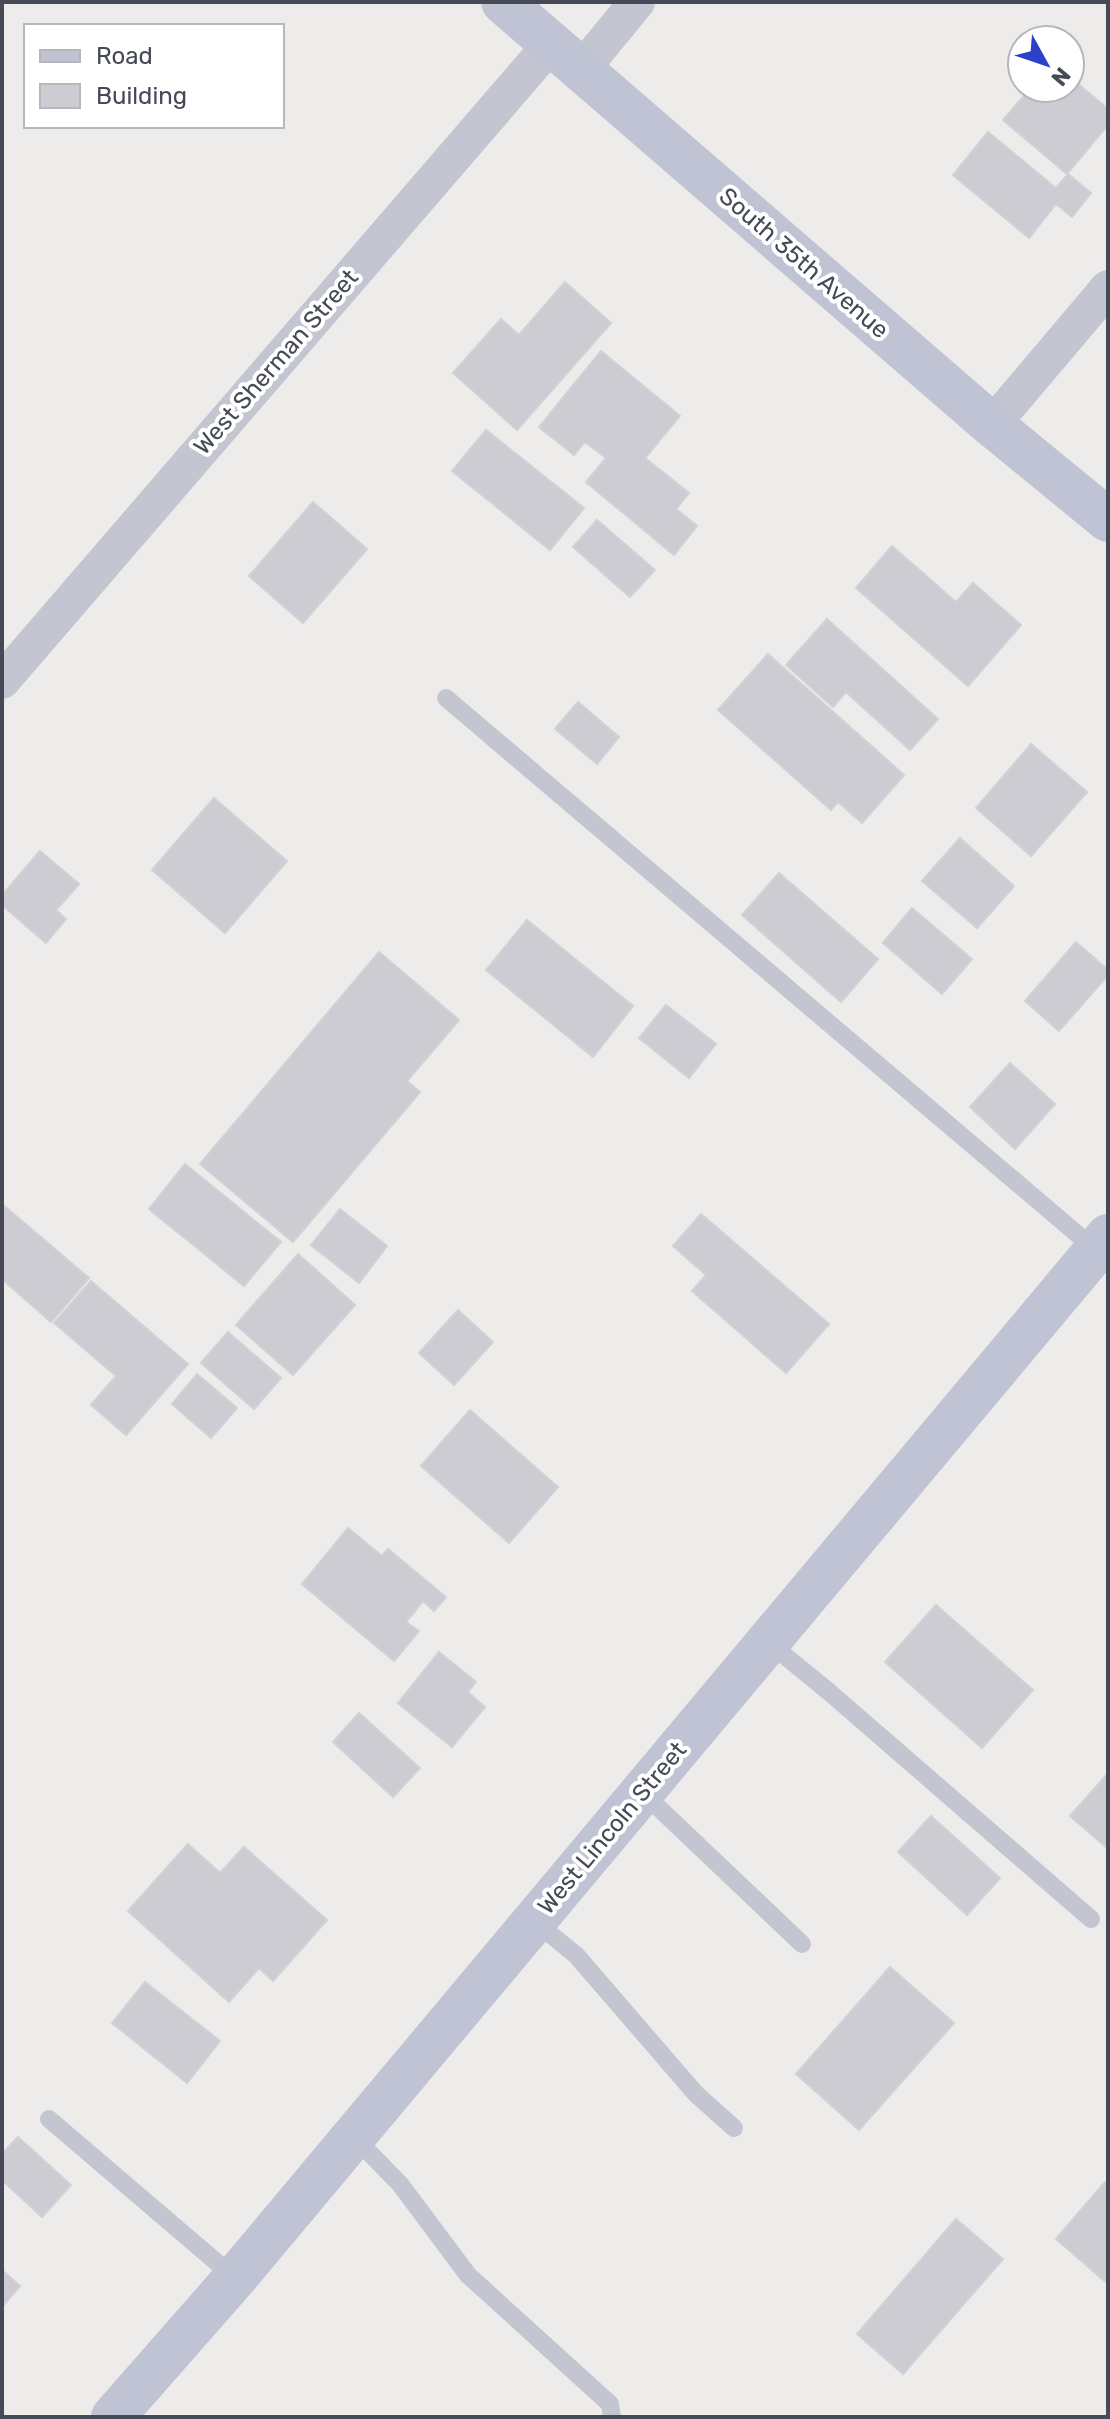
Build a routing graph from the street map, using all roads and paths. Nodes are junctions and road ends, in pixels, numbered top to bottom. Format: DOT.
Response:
graph roads {
  1 [pos="503,2"];
  2 [pos="637,2"];
  3 [pos="566,57"];
  4 [pos="1108,288"];
  5 [pos="992,425"];
  6 [pos="1108,520"];
  7 [pos="2,681"];
  8 [pos="446,698"];
  9 [pos="1102,1243"];
  10 [pos="768,1642"];
  11 [pos="642,1792"];
  12 [pos="1091,1919"];
  13 [pos="534,1921"];
  14 [pos="802,1944"];
  15 [pos="49,2119"];
  16 [pos="734,2128"];
  17 [pos="353,2136"];
  18 [pos="235,2278"];
  19 [pos="113,2417"];
  20 [pos="612,2417"];
  1 -- 3 [label="street, South 35th Avenue"];
  2 -- 3 [label="street, West Sherman Street"];
  3 -- 5 [label="street, South 35th Avenue"];
  3 -- 7 [label="street, West Sherman Street"];
  4 -- 5 [label="street"];
  5 -- 6 [label="street, South 35th Avenue"];
  8 -- 9 [label="lane"];
  9 -- 10 [label="street, West Lincoln Street"];
  10 -- 11 [label="street, West Lincoln Street"];
  10 -- 12 [label="lane"];
  11 -- 13 [label="street, West Lincoln Street"];
  11 -- 14 [label="lane"];
  13 -- 16 [label="lane"];
  13 -- 17 [label="street, West Lincoln Street"];
  15 -- 18 [label="lane"];
  17 -- 18 [label="street, West Lincoln Street"];
  17 -- 20 [label="lane"];
  18 -- 19 [label="street, West Lincoln Street"];
}
